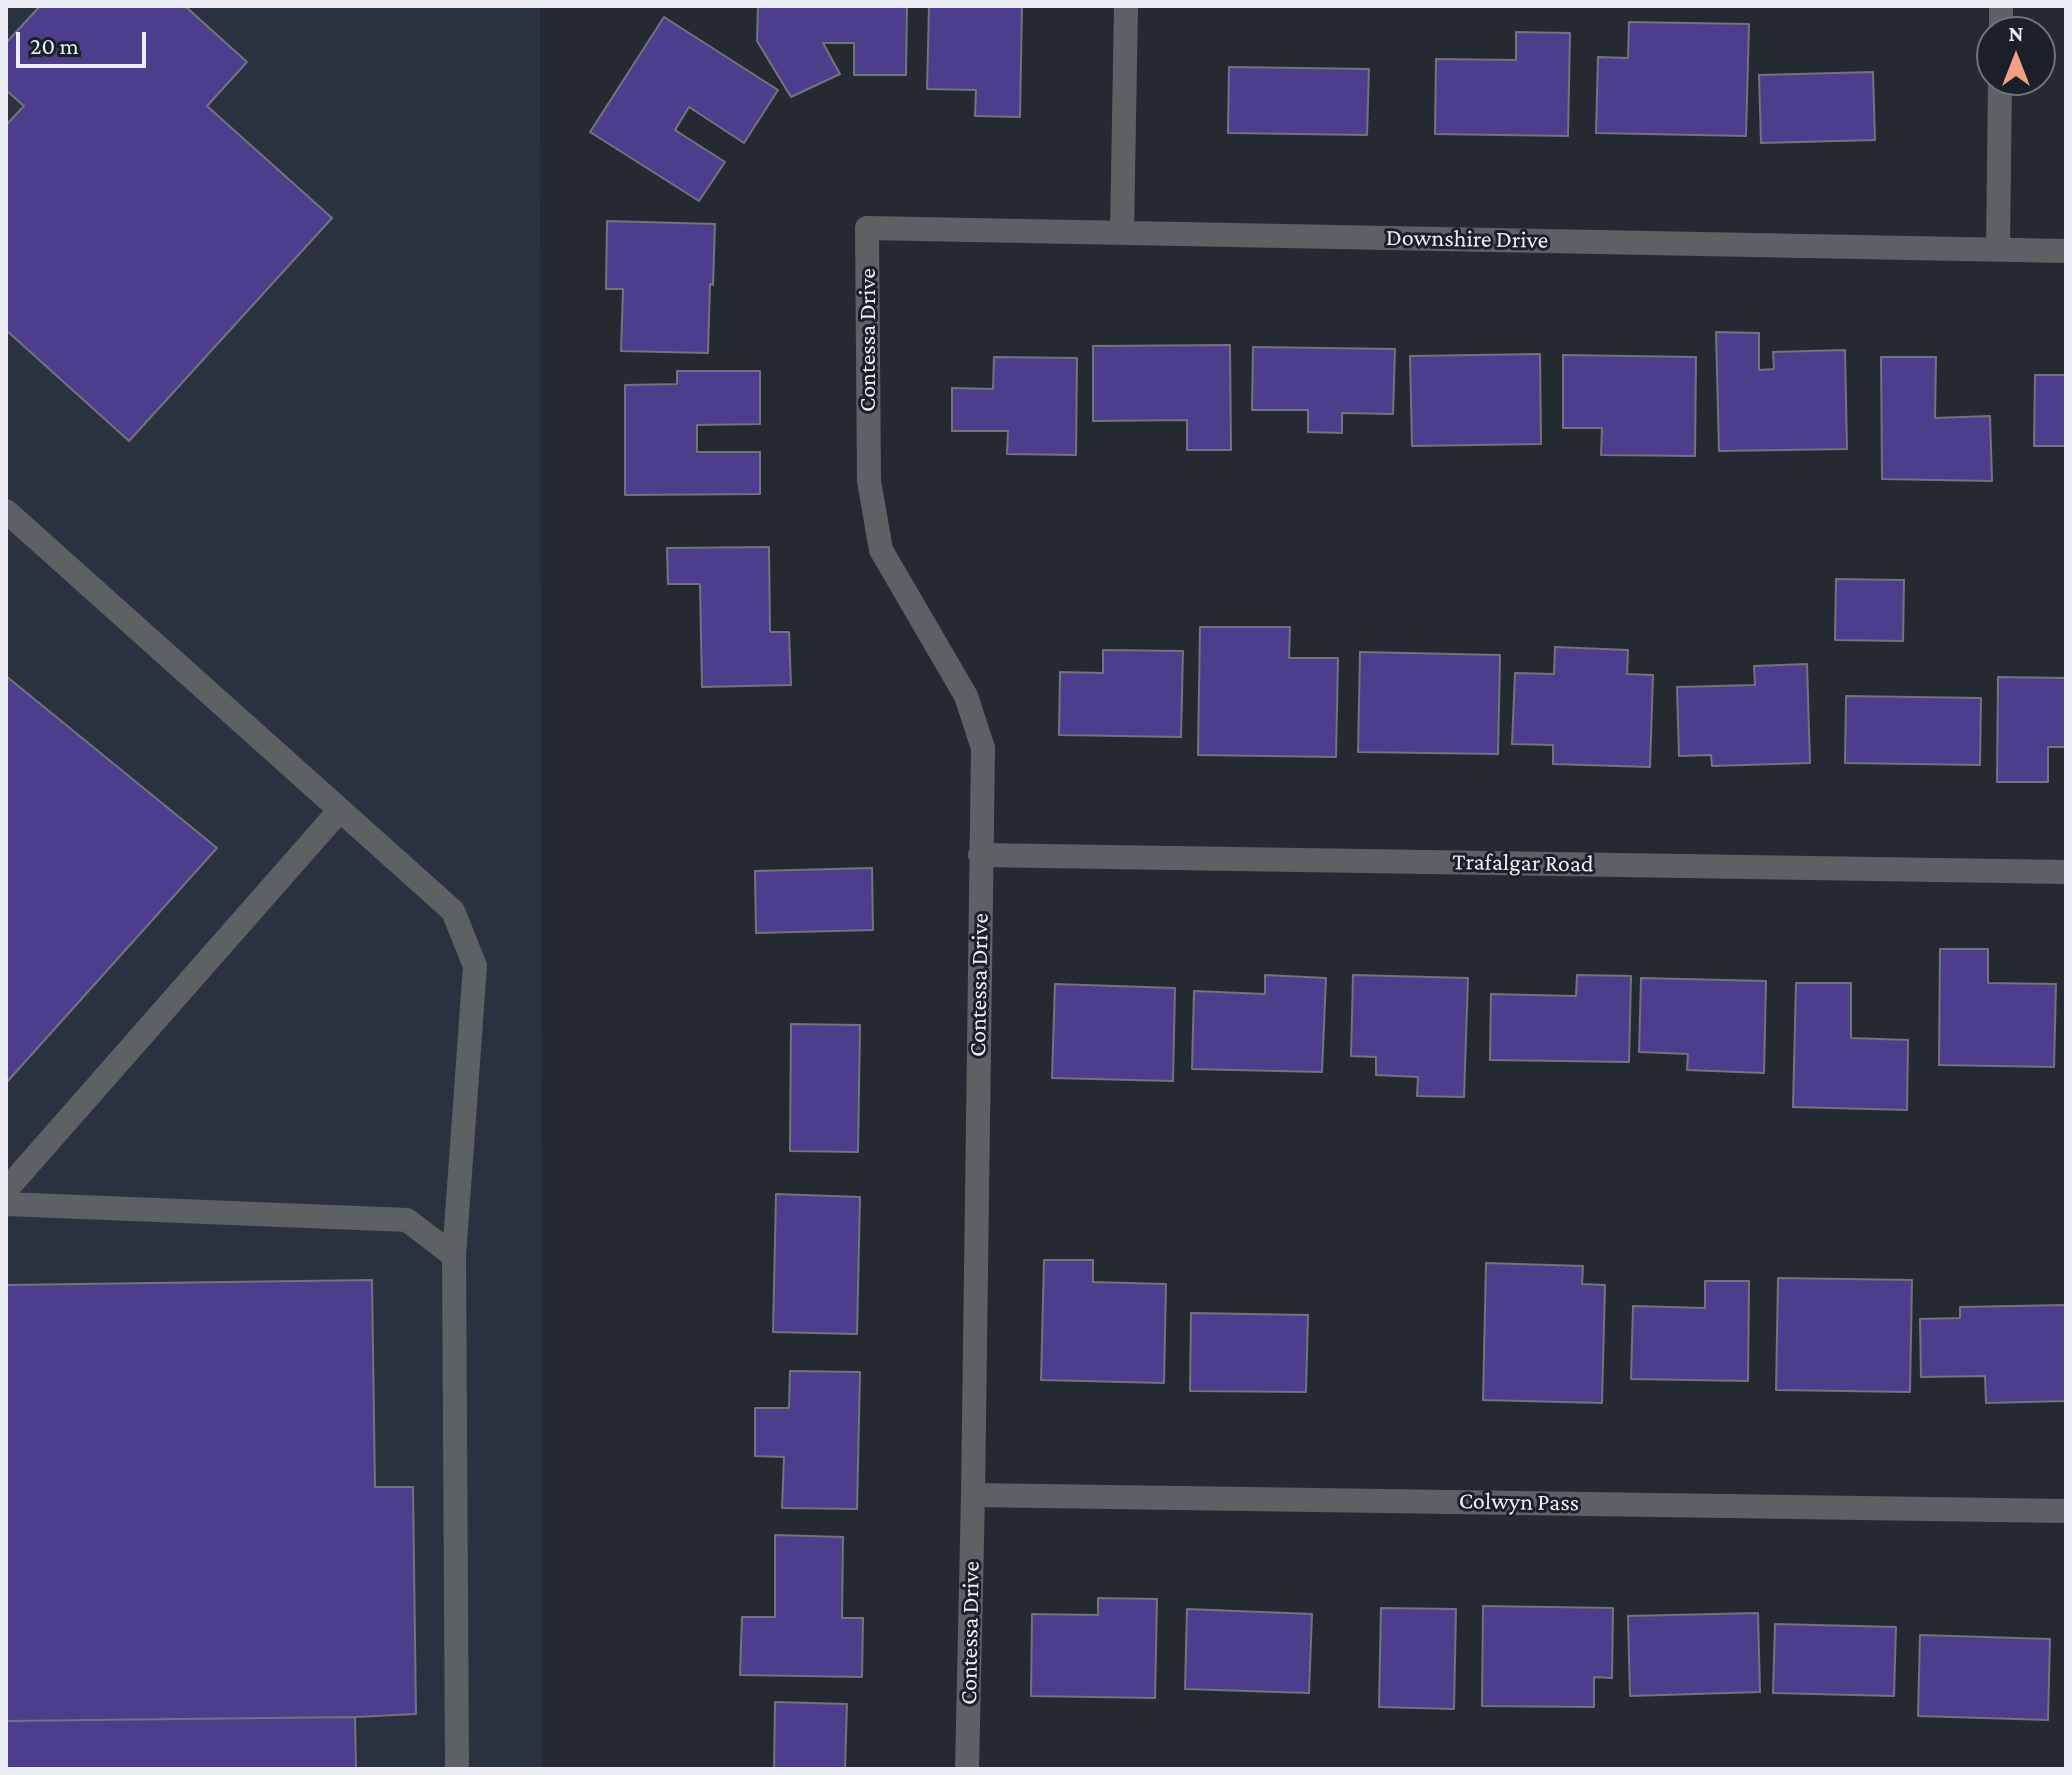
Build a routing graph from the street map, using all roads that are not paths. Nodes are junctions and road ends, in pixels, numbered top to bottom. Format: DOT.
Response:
graph roads {
  1 [pos="1126,6"];
  2 [pos="2000,96"];
  3 [pos="867,228"];
  4 [pos="1122,232"];
  5 [pos="1998,249"];
  6 [pos="2066,251"];
  7 [pos="6,511"];
  8 [pos="340,810"];
  9 [pos="980,855"];
  10 [pos="2066,872"];
  11 [pos="6,1190"];
  12 [pos="6,1204"];
  13 [pos="454,1256"];
  14 [pos="973,1495"];
  15 [pos="2066,1511"];
  16 [pos="457,1769"];
  17 [pos="967,1769"];
  1 -- 4 [label="street"];
  2 -- 5 [label="street"];
  3 -- 4 [label="street, Downshire Drive"];
  3 -- 9 [label="street, Contessa Drive"];
  4 -- 5 [label="street, Downshire Drive"];
  5 -- 6 [label="street, Downshire Drive"];
  7 -- 8 [label="street"];
  8 -- 11 [label="street"];
  8 -- 13 [label="street"];
  9 -- 10 [label="street, Trafalgar Road"];
  9 -- 14 [label="street, Contessa Drive"];
  12 -- 13 [label="street"];
  13 -- 16 [label="street"];
  14 -- 15 [label="street, Colwyn Pass"];
  14 -- 17 [label="street, Contessa Drive"];
}
